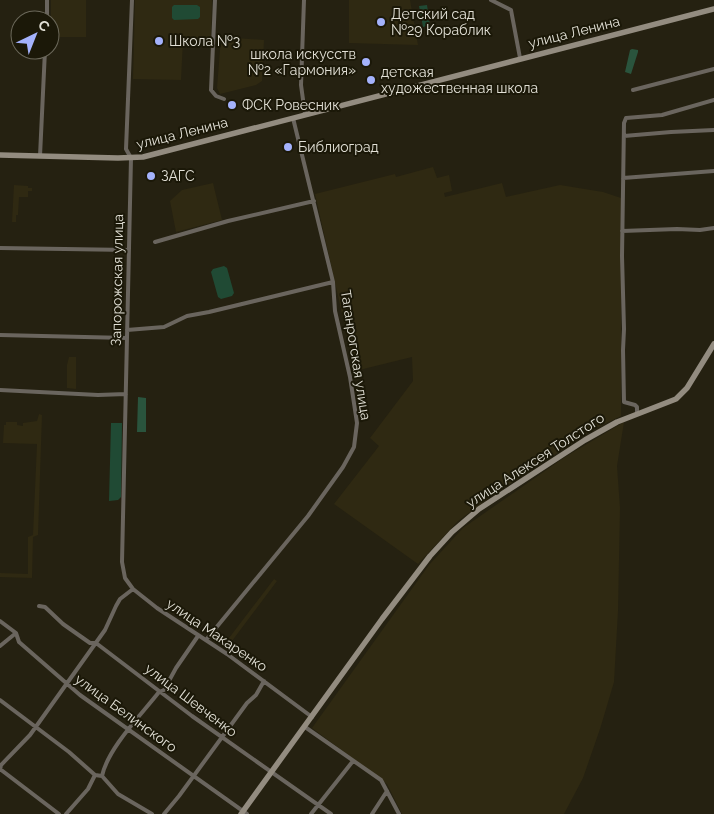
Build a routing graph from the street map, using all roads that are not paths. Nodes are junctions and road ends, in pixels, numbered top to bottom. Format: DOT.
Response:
graph roads {
  1 [pos="132,0"];
  2 [pos="215,0"];
  3 [pos="304,0"];
  4 [pos="491,0"];
  5 [pos="714,8"];
  6 [pos="520,58"];
  7 [pos="45,60"];
  8 [pos="714,69"];
  9 [pos="633,90"];
  10 [pos="224,100"];
  11 [pos="714,100"];
  12 [pos="305,114"];
  13 [pos="292,118"];
  14 [pos="714,130"];
  15 [pos="624,136"];
  16 [pos="0,154"];
  17 [pos="40,156"];
  18 [pos="131,158"];
  19 [pos="714,171"];
  20 [pos="623,178"];
  21 [pos="314,201"];
  22 [pos="714,228"];
  23 [pos="622,231"];
  24 [pos="155,242"];
  25 [pos="0,248"];
  26 [pos="129,250"];
  27 [pos="332,282"];
  28 [pos="127,330"];
  29 [pos="0,335"];
  30 [pos="127,338"];
  31 [pos="714,344"];
  32 [pos="0,390"];
  33 [pos="126,394"];
  34 [pos="637,414"];
  35 [pos="122,562"];
  36 [pos="133,589"];
  37 [pos="39,606"];
  38 [pos="0,621"];
  39 [pos="16,633"];
  40 [pos="198,636"];
  41 [pos="206,640"];
  42 [pos="96,643"];
  43 [pos="0,646"];
  44 [pos="264,681"];
  45 [pos="66,684"];
  46 [pos="159,692"];
  47 [pos="0,700"];
  48 [pos="312,717"];
  49 [pos="36,726"];
  50 [pos="305,727"];
  51 [pos="130,729"];
  52 [pos="222,737"];
  53 [pos="353,761"];
  54 [pos="0,769"];
  55 [pos="272,771"];
  56 [pos="95,775"];
  57 [pos="102,776"];
  58 [pos="193,776"];
  59 [pos="387,791"];
  60 [pos="318,805"];
  61 [pos="243,813"];
  62 [pos="59,814"];
  63 [pos="66,814"];
  64 [pos="152,814"];
  65 [pos="164,814"];
  66 [pos="311,814"];
  67 [pos="331,814"];
  68 [pos="372,814"];
  69 [pos="399,814"];
  1 -- 18 [label="street, Запорожская улица"];
  2 -- 10 [label="street"];
  3 -- 12 [label="street"];
  4 -- 6 [label="street"];
  5 -- 6 [label="street, улица Ленина"];
  6 -- 12 [label="street, улица Ленина"];
  7 -- 17 [label="street"];
  8 -- 9 [label="street"];
  11 -- 15 [label="street"];
  12 -- 13 [label="street, улица Ленина"];
  13 -- 18 [label="street, улица Ленина"];
  13 -- 21 [label="street, Таганрогская улица"];
  14 -- 15 [label="street"];
  15 -- 20 [label="street"];
  16 -- 17 [label="street, улица Ленина"];
  17 -- 18 [label="street, улица Ленина"];
  18 -- 26 [label="street, Запорожская улица"];
  19 -- 20 [label="street"];
  20 -- 23 [label="street"];
  21 -- 24 [label="street"];
  21 -- 27 [label="street, Таганрогская улица"];
  22 -- 23 [label="street"];
  23 -- 34 [label="street"];
  25 -- 26 [label="street"];
  26 -- 28 [label="street, Запорожская улица"];
  27 -- 28 [label="street"];
  27 -- 41 [label="street, Таганрогская улица"];
  28 -- 30 [label="street, Запорожская улица"];
  29 -- 30 [label="street"];
  30 -- 33 [label="street, Запорожская улица"];
  31 -- 34 [label="street, улица Алексея Толстого"];
  32 -- 33 [label="street"];
  33 -- 35 [label="street, Запорожская улица"];
  34 -- 48 [label="street, улица Алексея Толстого"];
  35 -- 36 [label="street, улица Макаренко"];
  36 -- 40 [label="street, улица Макаренко"];
  36 -- 42 [label="street"];
  37 -- 42 [label="street, улица Шевченко"];
  38 -- 39 [label="street, улица Белинского"];
  39 -- 43 [label="street"];
  39 -- 45 [label="street, улица Белинского"];
  40 -- 41 [label="street, улица Макаренко"];
  40 -- 46 [label="street"];
  41 -- 44 [label="street, улица Макаренко"];
  42 -- 45 [label="street"];
  42 -- 46 [label="street, улица Шевченко"];
  44 -- 48 [label="street, улица Макаренко"];
  44 -- 52 [label="street"];
  45 -- 49 [label="street"];
  45 -- 51 [label="street, улица Белинского"];
  46 -- 51 [label="street"];
  46 -- 52 [label="street, улица Шевченко"];
  47 -- 49 [label="street"];
  48 -- 50 [label="street, улица Алексея Толстого"];
  49 -- 54 [label="street"];
  49 -- 56 [label="street"];
  50 -- 53 [label="street"];
  50 -- 55 [label="street, улица Алексея Толстого"];
  51 -- 57 [label="street"];
  51 -- 58 [label="street, улица Белинского"];
  52 -- 55 [label="street, улица Шевченко"];
  52 -- 58 [label="street"];
  53 -- 59 [label="street"];
  53 -- 60 [label="street"];
  54 -- 62 [label="street"];
  55 -- 60 [label="street, улица Шевченко"];
  55 -- 61 [label="street"];
  56 -- 57 [label="street"];
  56 -- 63 [label="street"];
  57 -- 64 [label="street"];
  58 -- 61 [label="street, улица Белинского"];
  58 -- 65 [label="street"];
  59 -- 68 [label="street"];
  59 -- 69 [label="street"];
  60 -- 66 [label="street"];
  60 -- 67 [label="street, улица Шевченко"];
}
